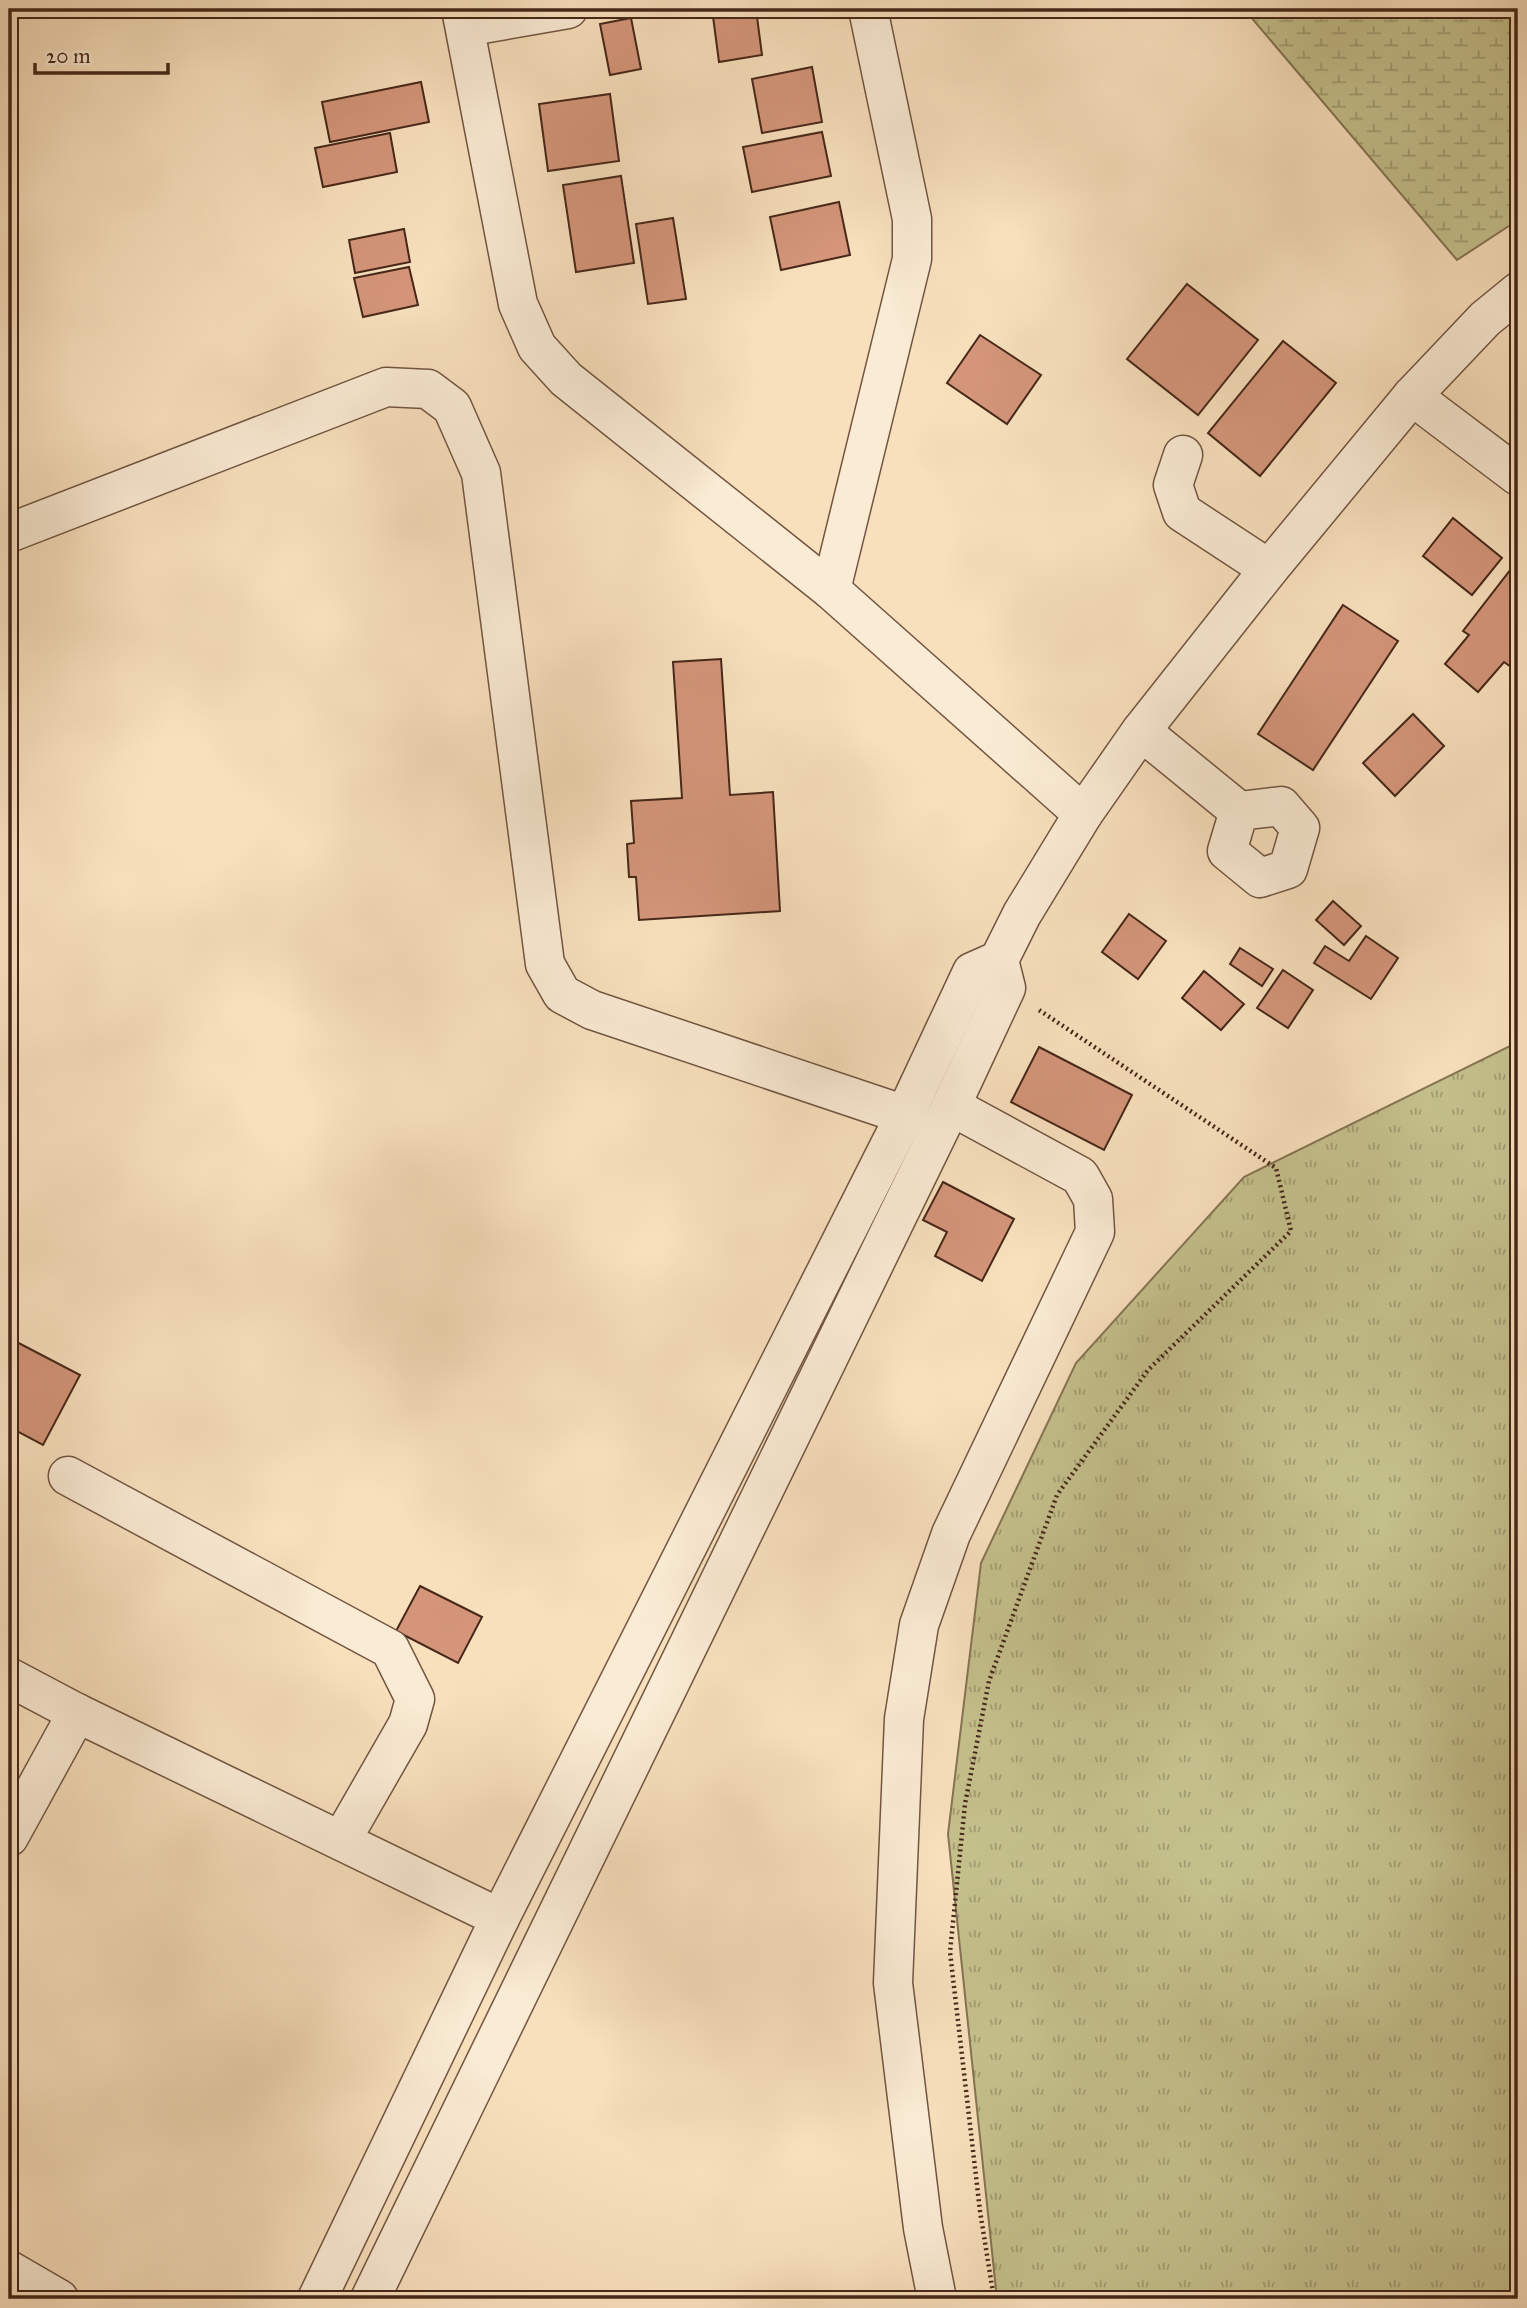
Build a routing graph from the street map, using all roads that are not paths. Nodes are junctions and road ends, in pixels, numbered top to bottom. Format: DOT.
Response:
graph roads {
  1 [pos="568,9"];
  2 [pos="868,9"];
  3 [pos="463,18"];
  4 [pos="1518,292"];
  5 [pos="1412,396"];
  6 [pos="1183,454"];
  7 [pos="1518,476"];
  8 [pos="9,533"];
  9 [pos="1269,569"];
  10 [pos="831,590"];
  11 [pos="1141,731"];
  12 [pos="1239,811"];
  13 [pos="1083,814"];
  14 [pos="1003,974"];
  15 [pos="951,1106"];
  16 [pos="905,1115"];
  17 [pos="68,1476"];
  18 [pos="9,1677"];
  19 [pos="77,1713"];
  20 [pos="9,1837"];
  21 [pos="342,1839"];
  22 [pos="500,1918"];
  23 [pos="9,2270"];
  24 [pos="59,2299"];
  25 [pos="317,2299"];
  26 [pos="370,2299"];
  27 [pos="937,2299"];
  1 -- 3 [label="street"];
  2 -- 10 [label="street"];
  3 -- 10 [label="street"];
  4 -- 5 [label="street"];
  5 -- 7 [label="street"];
  5 -- 9 [label="street"];
  6 -- 9 [label="street"];
  8 -- 16 [label="street"];
  9 -- 11 [label="street"];
  10 -- 13 [label="street"];
  11 -- 12 [label="street"];
  11 -- 13 [label="street"];
  13 -- 14 [label="street"];
  14 -- 15 [label="street"];
  14 -- 16 [label="street"];
  15 -- 26 [label="street"];
  15 -- 27 [label="street"];
  16 -- 22 [label="street"];
  17 -- 21 [label="street"];
  18 -- 19 [label="street"];
  19 -- 20 [label="street"];
  19 -- 21 [label="street"];
  21 -- 22 [label="street"];
  22 -- 25 [label="street"];
  23 -- 24 [label="street"];
}
